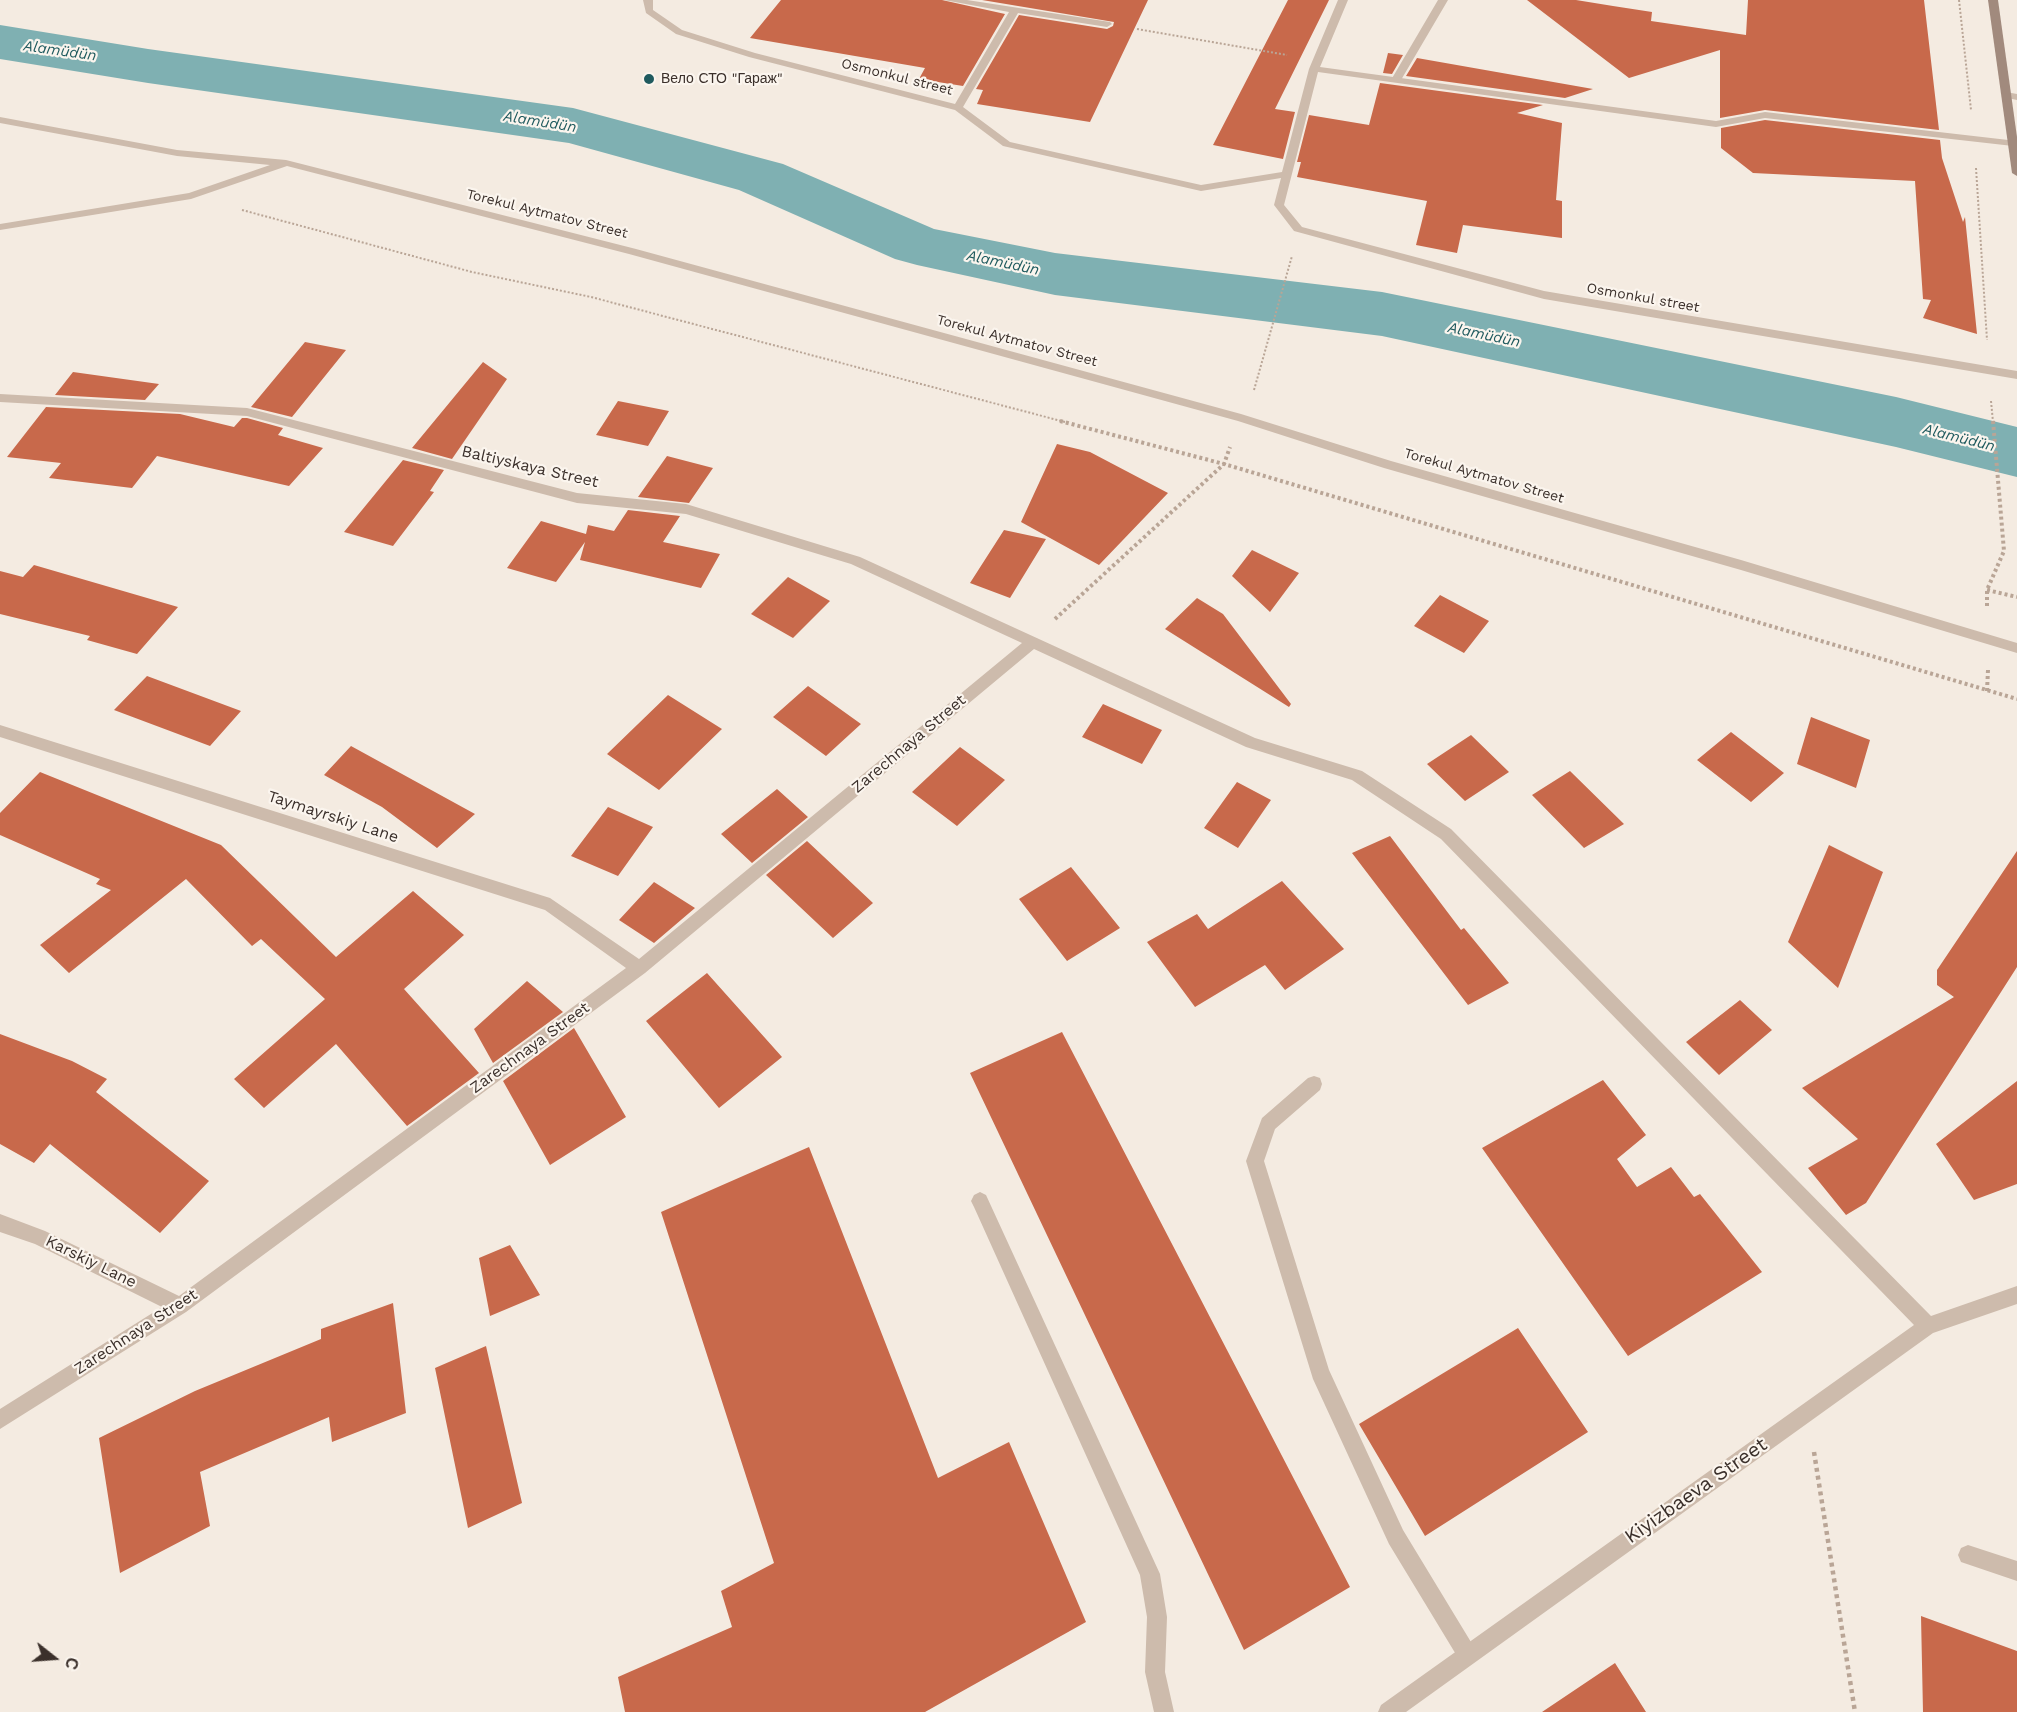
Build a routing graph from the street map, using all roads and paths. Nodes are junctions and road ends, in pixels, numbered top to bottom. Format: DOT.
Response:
graph roads {
  1 [pos="648,0"];
  2 [pos="950,0"];
  3 [pos="1343,0"];
  4 [pos="1443,0"];
  5 [pos="1959,0"];
  6 [pos="1993,0"];
  7 [pos="1015,10"];
  8 [pos="1107,24"];
  9 [pos="1316,65"];
  10 [pos="1396,80"];
  11 [pos="2006,95"];
  12 [pos="2017,97"];
  13 [pos="958,108"];
  14 [pos="0,120"];
  15 [pos="1974,139"];
  16 [pos="2013,143"];
  17 [pos="286,163"];
  18 [pos="2017,173"];
  19 [pos="1287,174"];
  20 [pos="191,196"];
  21 [pos="0,227"];
  22 [pos="1293,250"];
  23 [pos="1989,371"];
  24 [pos="2017,375"];
  25 [pos="0,398"];
  26 [pos="1241,418"];
  27 [pos="1224,464"];
  28 [pos="2004,551"];
  29 [pos="1987,590"];
  30 [pos="2017,597"];
  31 [pos="1034,641"];
  32 [pos="2017,648"];
  33 [pos="2017,699"];
  34 [pos="0,731"];
  35 [pos="639,968"];
  36 [pos="1314,1084"];
  37 [pos="980,1201"];
  38 [pos="0,1223"];
  39 [pos="2017,1295"];
  40 [pos="180,1306"];
  41 [pos="1928,1326"];
  42 [pos="1808,1413"];
  43 [pos="0,1420"];
  44 [pos="1968,1555"];
  45 [pos="2017,1571"];
  46 [pos="1467,1654"];
  47 [pos="1164,1712"];
  48 [pos="1388,1712"];
  49 [pos="1855,1712"];
  1 -- 13 [label="street, Osmonkul street"];
  2 -- 7 [label="street"];
  3 -- 9 [label="street"];
  4 -- 10 [label="street"];
  5 -- 15 [label="path"];
  6 -- 11 [label="street"];
  7 -- 8 [label="street"];
  7 -- 13 [label="street"];
  8 -- 9 [label="path"];
  9 -- 10 [label="street"];
  9 -- 19 [label="street"];
  10 -- 15 [label="street"];
  11 -- 12 [label="street"];
  11 -- 16 [label="street"];
  13 -- 19 [label="street, Osmonkul street"];
  14 -- 17 [label="street, Torekul Aytmatov Street"];
  15 -- 16 [label="street"];
  15 -- 23 [label="path"];
  16 -- 18 [label="street"];
  17 -- 20 [label="street"];
  17 -- 26 [label="street, Torekul Aytmatov Street"];
  19 -- 23 [label="street, Osmonkul street"];
  20 -- 21 [label="street"];
  20 -- 27 [label="path"];
  22 -- 26 [label="path"];
  23 -- 24 [label="street, Osmonkul street"];
  23 -- 28 [label="path"];
  25 -- 31 [label="street, Baltiyskaya Street"];
  26 -- 27 [label="path"];
  26 -- 32 [label="street, Torekul Aytmatov Street"];
  27 -- 31 [label="path"];
  27 -- 33 [label="path"];
  29 -- 30 [label="path"];
  31 -- 35 [label="street, Zarechnaya Street"];
  31 -- 41 [label="street, Baltiyskaya Street"];
  34 -- 35 [label="street, Taymayrskiy Lane"];
  35 -- 40 [label="street, Zarechnaya Street"];
  36 -- 46 [label="street"];
  37 -- 47 [label="street"];
  38 -- 40 [label="street, Karskiy Lane"];
  39 -- 41 [label="street, Kiyizbaeva Street"];
  40 -- 43 [label="street, Zarechnaya Street"];
  41 -- 42 [label="street, Kiyizbaeva Street"];
  42 -- 46 [label="street, Kiyizbaeva Street"];
  42 -- 49 [label="path"];
  44 -- 45 [label="street"];
  46 -- 48 [label="street, Kiyizbaeva Street"];
}
